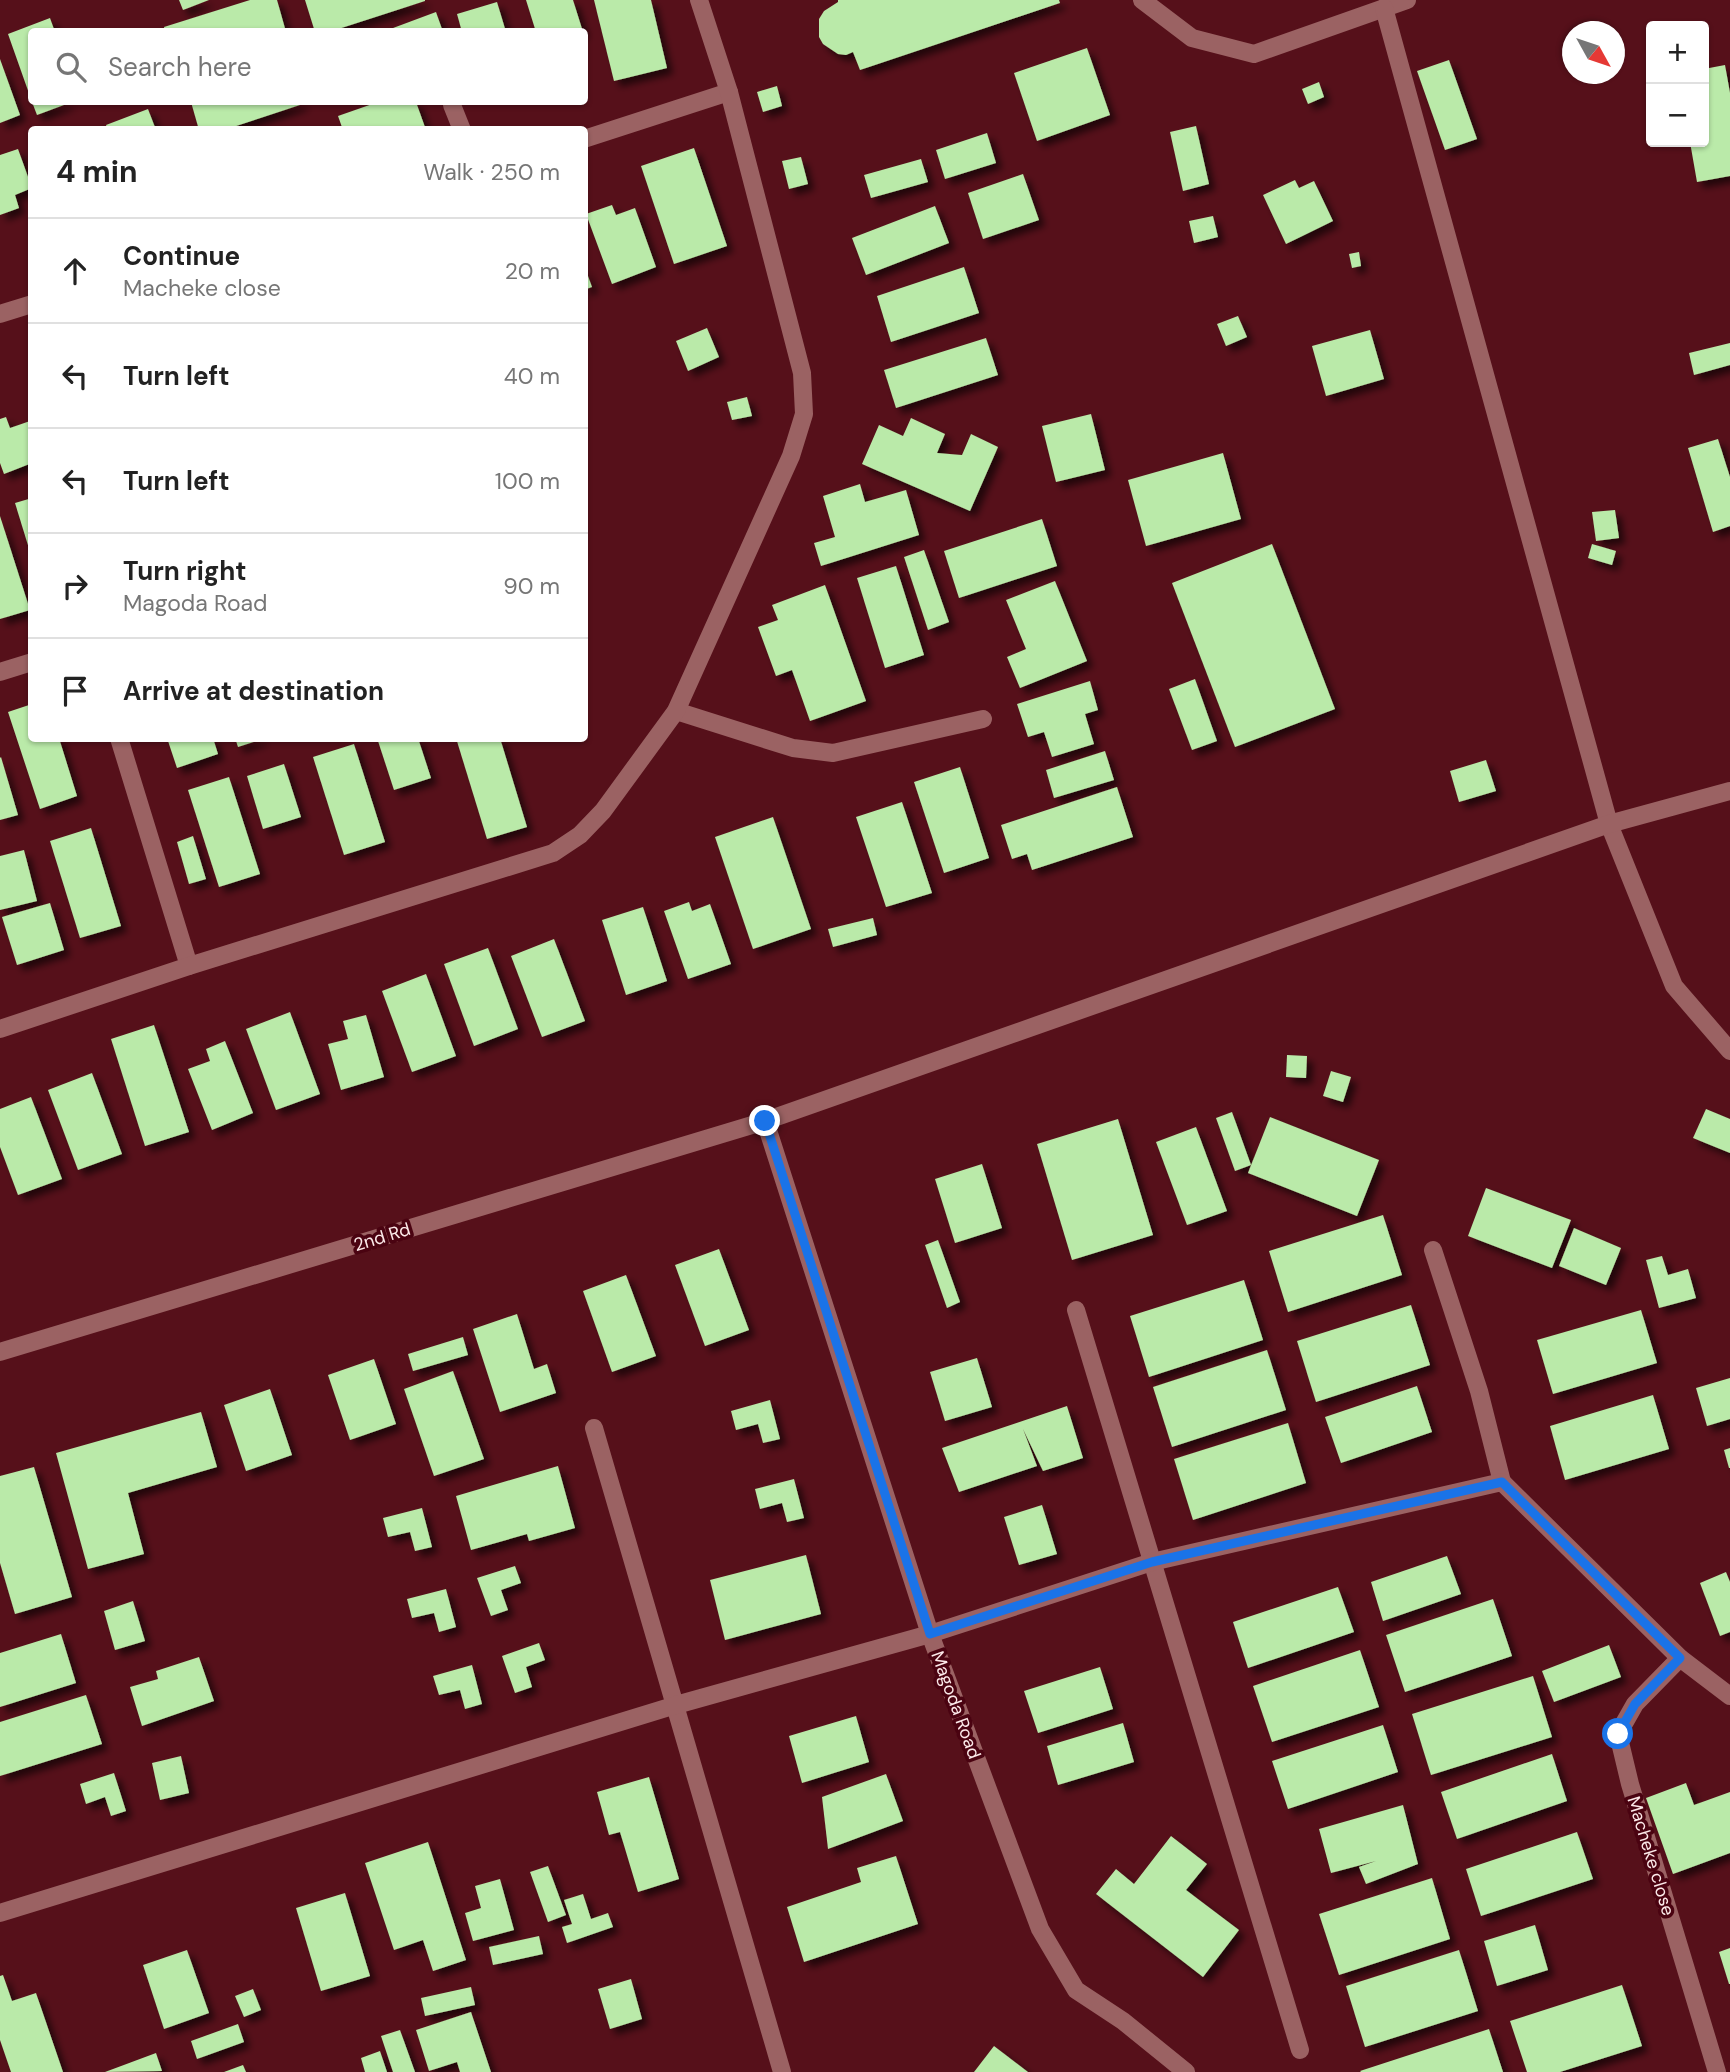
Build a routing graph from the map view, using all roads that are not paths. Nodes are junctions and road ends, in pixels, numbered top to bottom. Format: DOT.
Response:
graph roads {
  1 [pos="699,0"];
  2 [pos="1142,0"];
  3 [pos="1407,0"];
  4 [pos="1384,8"];
  5 [pos="729,92"];
  6 [pos="452,105"];
  7 [pos="460,126"];
  8 [pos="588,138"];
  9 [pos="28,305"];
  10 [pos="0,314"];
  11 [pos="28,663"];
  12 [pos="0,672"];
  13 [pos="676,711"];
  14 [pos="983,719"];
  15 [pos="121,742"];
  16 [pos="1730,791"];
  17 [pos="1609,824"];
  18 [pos="190,966"];
  19 [pos="0,1029"];
  20 [pos="1730,1051"];
  21 [pos="765,1121"];
  22 [pos="1433,1250"];
  23 [pos="1076,1310"];
  24 [pos="0,1352"];
  25 [pos="594,1428"];
  26 [pos="1502,1482"];
  27 [pos="1152,1562"];
  28 [pos="930,1634"];
  29 [pos="1680,1658"];
  30 [pos="1730,1696"];
  31 [pos="676,1704"];
  32 [pos="0,1913"];
  33 [pos="1300,2050"];
  34 [pos="782,2072"];
  35 [pos="1186,2072"];
  36 [pos="1717,2072"];
  1 -- 5 [label="street"];
  2 -- 4 [label="street"];
  3 -- 4 [label="street"];
  4 -- 17 [label="street"];
  5 -- 8 [label="street"];
  5 -- 13 [label="street"];
  6 -- 7 [label="street"];
  9 -- 10 [label="street"];
  11 -- 12 [label="street"];
  13 -- 14 [label="street"];
  13 -- 18 [label="street"];
  15 -- 18 [label="street"];
  16 -- 17 [label="street, 2nd Rd"];
  17 -- 20 [label="street"];
  17 -- 21 [label="street, 2nd Rd"];
  18 -- 19 [label="street"];
  21 -- 24 [label="street, 2nd Rd"];
  21 -- 28 [label="street, Magoda Road"];
  22 -- 26 [label="street"];
  23 -- 27 [label="street"];
  25 -- 31 [label="street"];
  26 -- 27 [label="street"];
  26 -- 29 [label="street"];
  27 -- 28 [label="street"];
  27 -- 33 [label="street"];
  28 -- 31 [label="street"];
  28 -- 35 [label="street, Magoda Road"];
  29 -- 30 [label="street"];
  29 -- 36 [label="street, Macheke close"];
  31 -- 32 [label="street"];
  31 -- 34 [label="street"];
}
